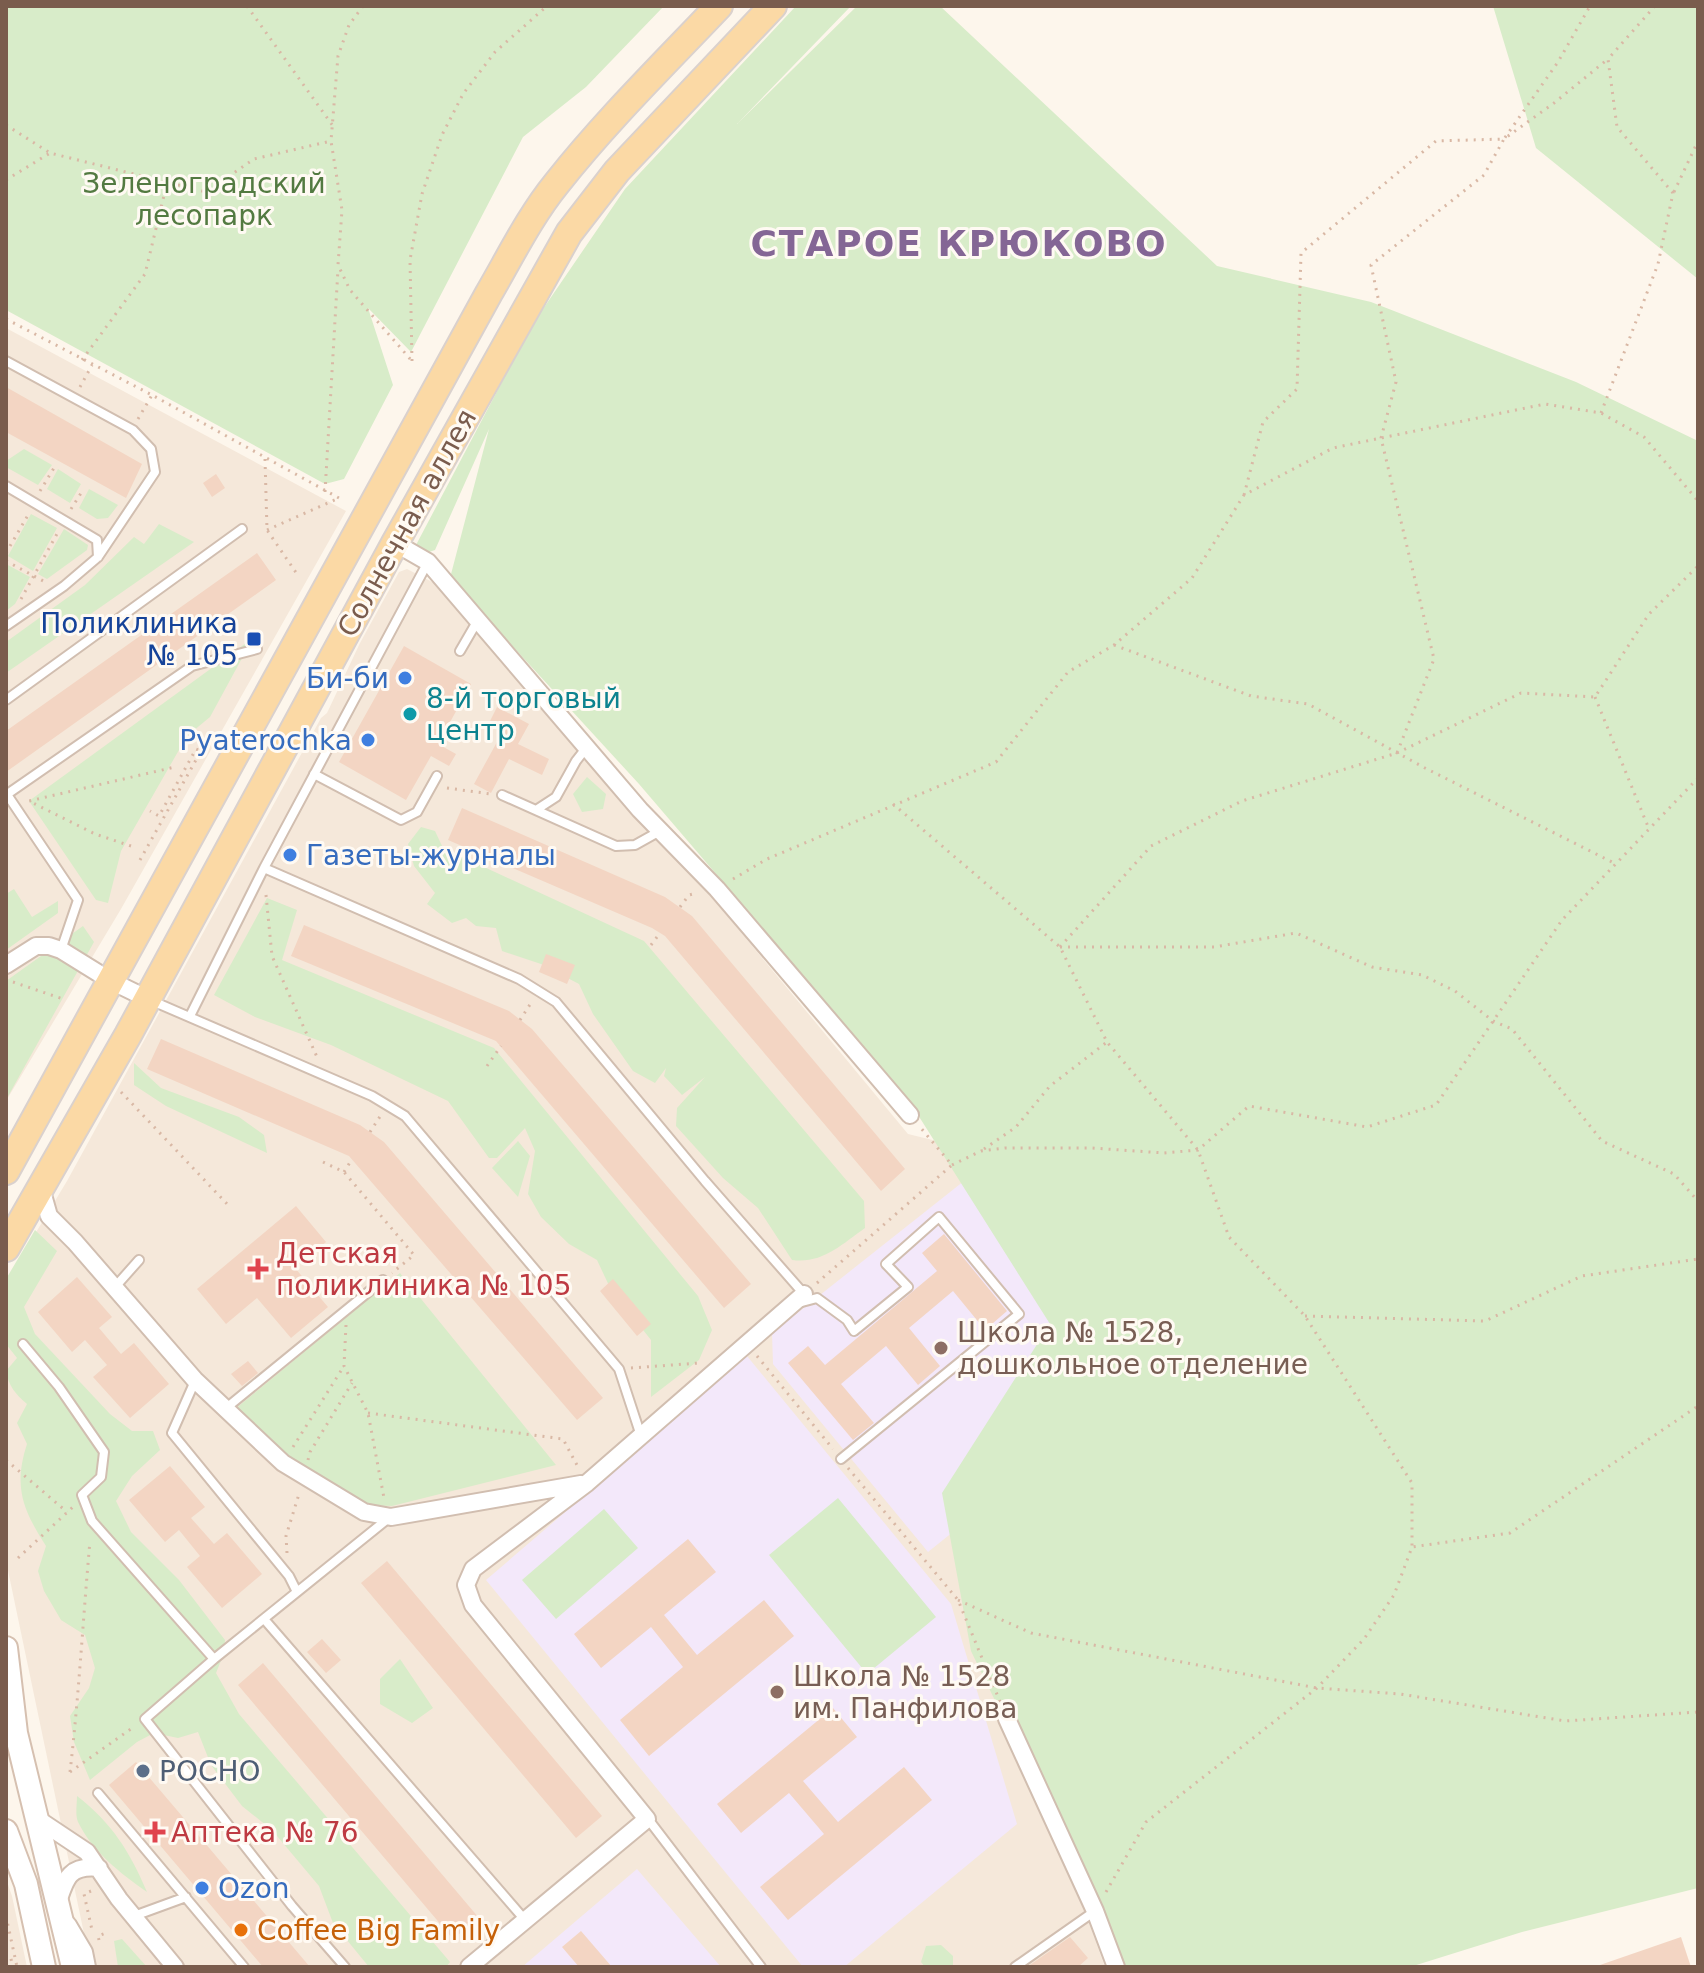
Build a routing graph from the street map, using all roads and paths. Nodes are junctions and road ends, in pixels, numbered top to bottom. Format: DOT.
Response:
graph roads {
  1 [pos="247,6"];
  2 [pos="363,6"];
  3 [pos="547,6"];
  4 [pos="719,6"];
  5 [pos="773,6"];
  6 [pos="1590,6"];
  7 [pos="1655,6"];
  8 [pos="1608,59"];
  9 [pos="6,125"];
  10 [pos="333,126"];
  11 [pos="1504,139"];
  12 [pos="331,141"];
  13 [pos="1698,141"];
  14 [pos="50,153"];
  15 [pos="6,180"];
  16 [pos="168,182"];
  17 [pos="1673,193"];
  18 [pos="338,265"];
  19 [pos="6,319"];
  20 [pos="82,360"];
  21 [pos="6,361"];
  22 [pos="92,365"];
  23 [pos="152,395"];
  24 [pos="74,398"];
  25 [pos="1601,413"];
  26 [pos="133,430"];
  27 [pos="1381,438"];
  28 [pos="265,459"];
  29 [pos="54,468"];
  30 [pos="6,486"];
  31 [pos="83,490"];
  32 [pos="325,492"];
  33 [pos="1244,495"];
  34 [pos="50,497"];
  35 [pos="1698,501"];
  36 [pos="61,503"];
  37 [pos="30,511"];
  38 [pos="60,527"];
  39 [pos="242,529"];
  40 [pos="267,530"];
  41 [pos="395,543"];
  42 [pos="6,553"];
  43 [pos="98,557"];
  44 [pos="6,561"];
  45 [pos="428,562"];
  46 [pos="1698,566"];
  47 [pos="297,574"];
  48 [pos="33,576"];
  49 [pos="47,583"];
  50 [pos="17,605"];
  51 [pos="478,620"];
  52 [pos="6,626"];
  53 [pos="1114,645"];
  54 [pos="257,649"];
  55 [pos="460,651"];
  56 [pos="1595,697"];
  57 [pos="6,700"];
  58 [pos="588,746"];
  59 [pos="1397,753"];
  60 [pos="175,767"];
  61 [pos="314,774"];
  62 [pos="437,776"];
  63 [pos="1698,778"];
  64 [pos="432,785"];
  65 [pos="6,795"];
  66 [pos="502,795"];
  67 [pos="893,804"];
  68 [pos="536,810"];
  69 [pos="150,811"];
  70 [pos="1649,829"];
  71 [pos="660,831"];
  72 [pos="131,846"];
  73 [pos="140,860"];
  74 [pos="1616,864"];
  75 [pos="264,868"];
  76 [pos="717,889"];
  77 [pos="660,933"];
  78 [pos="651,945"];
  79 [pos="1060,947"];
  80 [pos="61,950"];
  81 [pos="6,965"];
  82 [pos="6,979"];
  83 [pos="111,981"];
  84 [pos="540,992"];
  85 [pos="146,998"];
  86 [pos="63,999"];
  87 [pos="190,1016"];
  88 [pos="520,1020"];
  89 [pos="1493,1021"];
  90 [pos="1107,1042"];
  91 [pos="501,1046"];
  92 [pos="487,1066"];
  93 [pos="325,1075"];
  94 [pos="113,1083"];
  95 [pos="388,1105"];
  96 [pos="910,1115"];
  97 [pos="370,1132"];
  98 [pos="1198,1150"];
  99 [pos="981,1151"];
  100 [pos="352,1159"];
  101 [pos="323,1162"];
  102 [pos="952,1165"];
  103 [pos="6,1171"];
  104 [pos="344,1172"];
  105 [pos="41,1188"];
  106 [pos="1698,1201"];
  107 [pos="229,1206"];
  108 [pos="6,1248"];
  109 [pos="1698,1259"];
  110 [pos="139,1260"];
  111 [pos="383,1280"];
  112 [pos="115,1287"];
  113 [pos="798,1299"];
  114 [pos="347,1310"];
  115 [pos="1305,1316"];
  116 [pos="23,1344"];
  117 [pos="747,1344"];
  118 [pos="727,1360"];
  119 [pos="344,1366"];
  120 [pos="619,1369"];
  121 [pos="195,1380"];
  122 [pos="1698,1406"];
  123 [pos="224,1410"];
  124 [pos="368,1413"];
  125 [pos="641,1436"];
  126 [pos="841,1459"];
  127 [pos="6,1460"];
  128 [pos="283,1463"];
  129 [pos="587,1483"];
  130 [pos="82,1495"];
  131 [pos="68,1513"];
  132 [pos="391,1517"];
  133 [pos="92,1521"];
  134 [pos="1412,1547"];
  135 [pos="18,1558"];
  136 [pos="297,1592"];
  137 [pos="958,1600"];
  138 [pos="264,1619"];
  139 [pos="6,1648"];
  140 [pos="214,1659"];
  141 [pos="1317,1688"];
  142 [pos="1698,1712"];
  143 [pos="145,1719"];
  144 [pos="1007,1719"];
  145 [pos="98,1793"];
  146 [pos="36,1818"];
  147 [pos="647,1819"];
  148 [pos="6,1831"];
  149 [pos="99,1868"];
  150 [pos="95,1889"];
  151 [pos="186,1897"];
  152 [pos="58,1906"];
  153 [pos="1095,1911"];
  154 [pos="6,1916"];
  155 [pos="133,1916"];
  156 [pos="526,1920"];
  157 [pos="106,1933"];
  158 [pos="6,1955"];
  159 [pos="15,1967"];
  160 [pos="44,1967"];
  161 [pos="73,1967"];
  162 [pos="87,1967"];
  163 [pos="175,1967"];
  164 [pos="244,1967"];
  165 [pos="345,1967"];
  166 [pos="469,1967"];
  167 [pos="761,1967"];
  168 [pos="1015,1967"];
  169 [pos="1116,1967"];
  1 -- 10 [label="path"];
  2 -- 10 [label="path"];
  3 -- 18 [label="path"];
  4 -- 83 [label="main road, Солнечная аллея"];
  5 -- 41 [label="main road, Солнечная аллея"];
  6 -- 11 [label="path"];
  7 -- 8 [label="path"];
  8 -- 11 [label="path"];
  8 -- 17 [label="path"];
  9 -- 14 [label="path"];
  10 -- 12 [label="path"];
  11 -- 27 [label="path"];
  11 -- 33 [label="path"];
  12 -- 16 [label="path"];
  12 -- 18 [label="path"];
  13 -- 17 [label="path"];
  14 -- 15 [label="path"];
  14 -- 16 [label="path"];
  16 -- 20 [label="path"];
  17 -- 25 [label="path"];
  18 -- 32 [label="path"];
  19 -- 20 [label="path"];
  20 -- 22 [label="path"];
  21 -- 24 [label="lane"];
  22 -- 23 [label="path"];
  22 -- 24 [label="path"];
  23 -- 26 [label="path"];
  23 -- 28 [label="path"];
  24 -- 26 [label="lane"];
  25 -- 27 [label="path"];
  25 -- 35 [label="path"];
  26 -- 43 [label="lane"];
  27 -- 33 [label="path"];
  27 -- 59 [label="path"];
  28 -- 32 [label="path"];
  28 -- 40 [label="path"];
  29 -- 34 [label="path"];
  30 -- 43 [label="lane"];
  31 -- 36 [label="path"];
  32 -- 40 [label="path"];
  33 -- 53 [label="path"];
  37 -- 42 [label="path"];
  38 -- 48 [label="path"];
  39 -- 57 [label="lane"];
  40 -- 47 [label="path"];
  41 -- 45 [label="street"];
  41 -- 85 [label="main road, Солнечная аллея"];
  43 -- 52 [label="lane"];
  44 -- 48 [label="path"];
  45 -- 51 [label="street"];
  45 -- 61 [label="lane"];
  46 -- 56 [label="path"];
  48 -- 49 [label="path"];
  48 -- 50 [label="path"];
  51 -- 55 [label="lane"];
  51 -- 58 [label="street"];
  53 -- 59 [label="path"];
  53 -- 67 [label="path"];
  54 -- 65 [label="lane"];
  56 -- 59 [label="path"];
  56 -- 70 [label="path"];
  58 -- 68 [label="lane"];
  58 -- 71 [label="street"];
  59 -- 74 [label="path"];
  59 -- 79 [label="path"];
  60 -- 72 [label="path"];
  61 -- 64 [label="lane"];
  61 -- 75 [label="lane"];
  62 -- 64 [label="lane"];
  63 -- 70 [label="path"];
  64 -- 66 [label="path"];
  65 -- 80 [label="lane"];
  66 -- 68 [label="lane"];
  67 -- 76 [label="path"];
  67 -- 79 [label="path"];
  68 -- 71 [label="lane"];
  69 -- 73 [label="path"];
  70 -- 74 [label="path"];
  71 -- 76 [label="street"];
  74 -- 89 [label="path"];
  75 -- 84 [label="lane"];
  75 -- 87 [label="lane"];
  75 -- 93 [label="path"];
  76 -- 96 [label="street"];
  77 -- 78 [label="path"];
  79 -- 89 [label="path"];
  79 -- 90 [label="path"];
  80 -- 81 [label="street"];
  80 -- 83 [label="street"];
  82 -- 86 [label="path"];
  83 -- 85 [label="street"];
  83 -- 103 [label="main road, Солнечная аллея"];
  84 -- 88 [label="path"];
  84 -- 113 [label="lane"];
  85 -- 87 [label="lane"];
  85 -- 105 [label="main road, Солнечная аллея"];
  87 -- 93 [label="lane"];
  89 -- 98 [label="path"];
  89 -- 106 [label="path"];
  90 -- 98 [label="path"];
  90 -- 99 [label="path"];
  91 -- 92 [label="path"];
  93 -- 95 [label="lane"];
  94 -- 107 [label="path"];
  95 -- 97 [label="path"];
  95 -- 120 [label="lane"];
  96 -- 102 [label="path"];
  98 -- 99 [label="path"];
  98 -- 115 [label="path"];
  99 -- 102 [label="path"];
  100 -- 104 [label="path"];
  101 -- 104 [label="path"];
  102 -- 113 [label="path"];
  104 -- 111 [label="path"];
  105 -- 108 [label="main road, Солнечная аллея"];
  105 -- 112 [label="street"];
  109 -- 115 [label="path"];
  110 -- 112 [label="lane"];
  111 -- 114 [label="lane"];
  112 -- 121 [label="street"];
  113 -- 117 [label="street"];
  113 -- 126 [label="lane"];
  114 -- 119 [label="path"];
  114 -- 123 [label="lane"];
  115 -- 134 [label="path"];
  116 -- 130 [label="lane"];
  117 -- 118 [label="street"];
  117 -- 126 [label="path"];
  118 -- 120 [label="path"];
  118 -- 125 [label="street"];
  119 -- 124 [label="path"];
  119 -- 128 [label="path"];
  120 -- 125 [label="lane"];
  121 -- 123 [label="street"];
  121 -- 136 [label="lane"];
  122 -- 134 [label="path"];
  123 -- 128 [label="street"];
  124 -- 129 [label="path"];
  124 -- 132 [label="path"];
  125 -- 129 [label="street"];
  126 -- 137 [label="path"];
  127 -- 131 [label="path"];
  128 -- 132 [label="street"];
  129 -- 132 [label="street"];
  129 -- 147 [label="street"];
  130 -- 131 [label="path"];
  130 -- 133 [label="lane"];
  131 -- 135 [label="path"];
  132 -- 136 [label="lane"];
  133 -- 140 [label="lane"];
  133 -- 143 [label="path"];
  134 -- 141 [label="path"];
  136 -- 138 [label="lane"];
  137 -- 141 [label="path"];
  137 -- 144 [label="path"];
  138 -- 140 [label="lane"];
  138 -- 156 [label="lane"];
  139 -- 146 [label="main road"];
  140 -- 143 [label="lane"];
  141 -- 142 [label="path"];
  141 -- 153 [label="path"];
  143 -- 165 [label="lane"];
  144 -- 153 [label="street"];
  145 -- 151 [label="lane"];
  146 -- 149 [label="street"];
  146 -- 152 [label="main road"];
  147 -- 156 [label="street"];
  147 -- 167 [label="lane"];
  148 -- 160 [label="main road"];
  149 -- 152 [label="street"];
  149 -- 155 [label="street"];
  150 -- 157 [label="path"];
  151 -- 155 [label="lane"];
  151 -- 164 [label="lane"];
  152 -- 161 [label="main road"];
  152 -- 162 [label="street"];
  153 -- 168 [label="lane"];
  153 -- 169 [label="street"];
  154 -- 159 [label="path"];
  155 -- 163 [label="street"];
  156 -- 166 [label="street"];
  158 -- 159 [label="path"];
}
